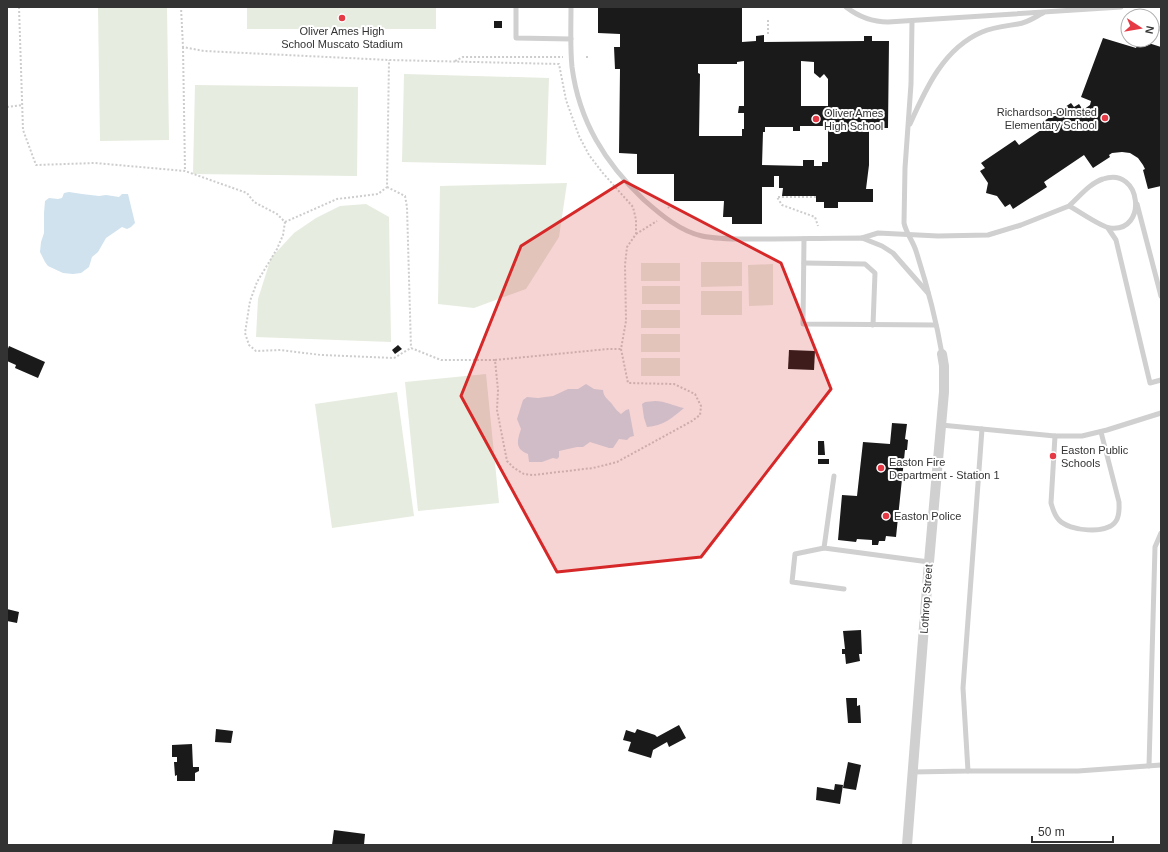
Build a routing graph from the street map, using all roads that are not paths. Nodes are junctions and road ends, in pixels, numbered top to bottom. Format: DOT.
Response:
graph roads {
  1 [pos="516,7"];
  2 [pos="570,7"];
  3 [pos="846,7"];
  4 [pos="1121,7"];
  5 [pos="1046,12"];
  6 [pos="912,22"];
  7 [pos="570,39"];
  8 [pos="908,128"];
  9 [pos="1136,200"];
  10 [pos="1070,206"];
  11 [pos="1108,228"];
  12 [pos="908,234"];
  13 [pos="804,238"];
  14 [pos="862,238"];
  15 [pos="804,264"];
  16 [pos="928,293"];
  17 [pos="1161,296"];
  18 [pos="873,325"];
  19 [pos="936,325"];
  20 [pos="942,354"];
  21 [pos="1161,380"];
  22 [pos="1161,413"];
  23 [pos="941,425"];
  24 [pos="982,428"];
  25 [pos="1101,432"];
  26 [pos="1055,436"];
  27 [pos="834,476"];
  28 [pos="1161,533"];
  29 [pos="824,548"];
  30 [pos="929,562"];
  31 [pos="844,589"];
  32 [pos="1161,765"];
  33 [pos="1149,766"];
  34 [pos="968,771"];
  35 [pos="912,772"];
  36 [pos="907,845"];
  1 -- 7 [label="lane"];
  2 -- 7 [label="lane"];
  3 -- 6 [label="lane"];
  4 -- 5 [label="lane"];
  5 -- 6 [label="lane"];
  5 -- 8 [label="lane"];
  6 -- 8 [label="lane"];
  7 -- 13 [label="lane"];
  8 -- 12 [label="lane"];
  9 -- 10 [label="lane"];
  9 -- 11 [label="lane"];
  9 -- 17 [label="lane"];
  10 -- 11 [label="lane"];
  10 -- 12 [label="lane"];
  11 -- 21 [label="lane"];
  12 -- 14 [label="lane"];
  12 -- 16 [label="lane"];
  13 -- 14 [label="lane"];
  13 -- 15 [label="lane"];
  14 -- 16 [label="lane"];
  15 -- 18 [label="lane"];
  15 -- 18 [label="lane"];
  16 -- 19 [label="lane"];
  18 -- 19 [label="lane"];
  19 -- 20 [label="lane"];
  20 -- 23 [label="street, Lothrop Street"];
  22 -- 25 [label="lane"];
  23 -- 24 [label="lane"];
  23 -- 30 [label="street, Lothrop Street"];
  24 -- 26 [label="lane"];
  24 -- 34 [label="lane"];
  25 -- 26 [label="lane"];
  25 -- 26 [label="lane"];
  27 -- 29 [label="lane"];
  28 -- 33 [label="lane"];
  29 -- 30 [label="lane"];
  29 -- 31 [label="lane"];
  30 -- 35 [label="street, Lothrop Street"];
  32 -- 33 [label="lane"];
  33 -- 34 [label="lane"];
  34 -- 35 [label="lane"];
  35 -- 36 [label="street, Lothrop Street"];
}
